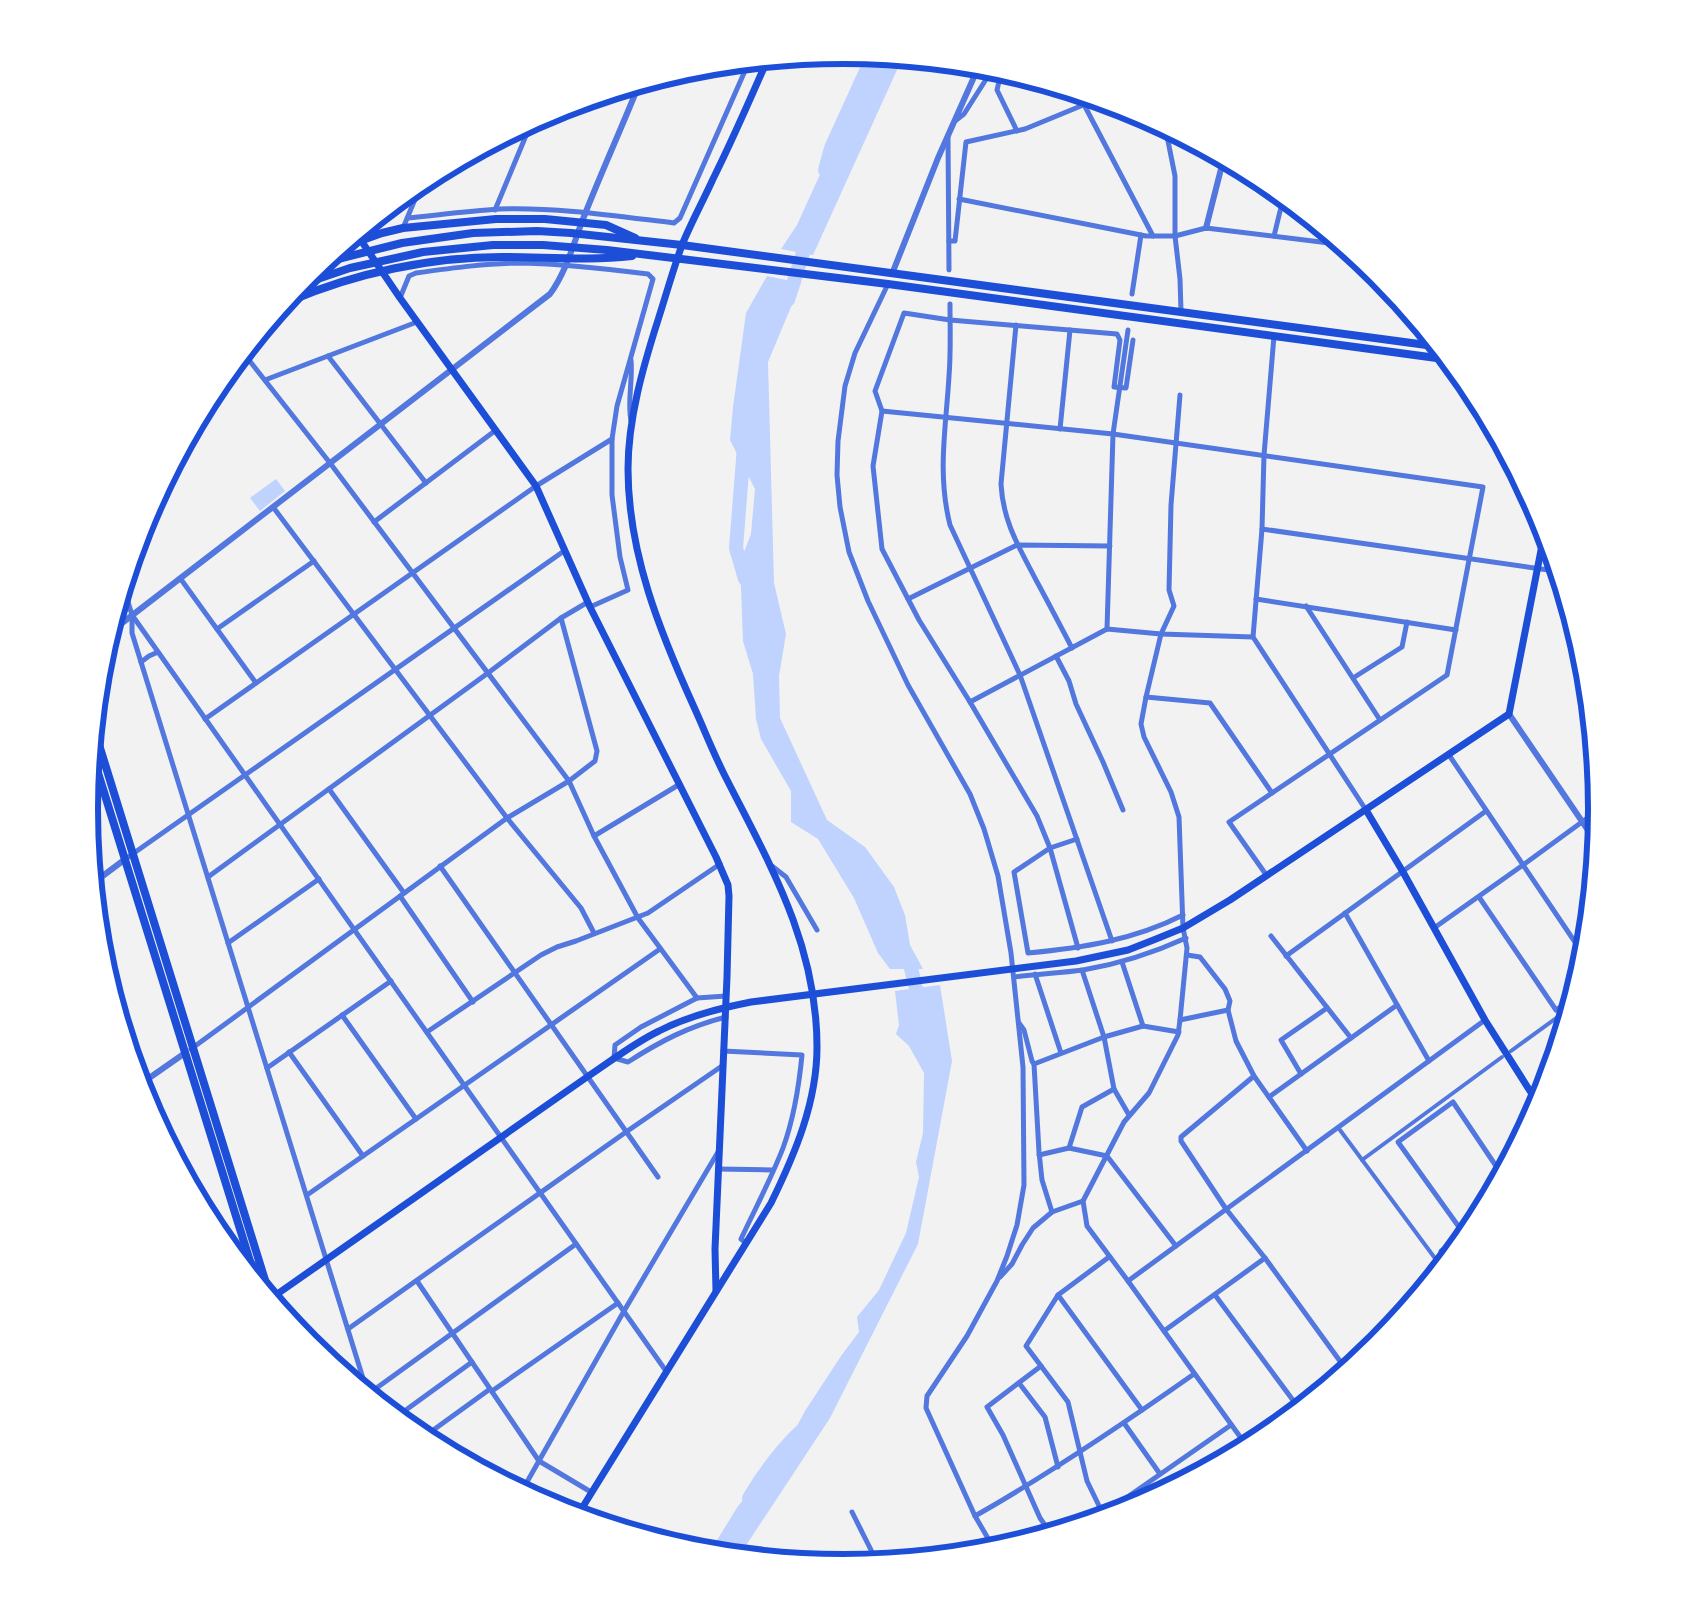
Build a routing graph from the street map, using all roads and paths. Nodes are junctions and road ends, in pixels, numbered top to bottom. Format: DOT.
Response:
graph roads {
  1 [pos="764,68"];
  2 [pos="745,70"];
  3 [pos="975,76"];
  4 [pos="987,78"];
  5 [pos="1000,81"];
  6 [pos="635,93"];
  7 [pos="1084,104"];
  8 [pos="954,122"];
  9 [pos="1017,131"];
  10 [pos="526,135"];
  11 [pos="948,136"];
  12 [pos="1167,138"];
  13 [pos="1221,167"];
  14 [pos="416,199"];
  15 [pos="959,199"];
  16 [pos="1281,207"];
  17 [pos="495,210"];
  18 [pos="586,213"];
  19 [pos="408,218"];
  20 [pos="403,228"];
  21 [pos="1206,228"];
  22 [pos="1141,235"];
  23 [pos="367,236"];
  24 [pos="1153,236"];
  25 [pos="1175,236"];
  26 [pos="1274,236"];
  27 [pos="641,240"];
  28 [pos="361,241"];
  29 [pos="949,241"];
  30 [pos="1325,242"];
  31 [pos="682,245"];
  32 [pos="642,255"];
  33 [pos="342,258"];
  34 [pos="678,258"];
  35 [pos="566,265"];
  36 [pos="949,270"];
  37 [pos="382,272"];
  38 [pos="892,274"];
  39 [pos="320,278"];
  40 [pos="888,284"];
  41 [pos="1132,294"];
  42 [pos="304,295"];
  43 [pos="400,298"];
  44 [pos="950,304"];
  45 [pos="1181,311"];
  46 [pos="950,320"];
  47 [pos="417,322"];
  48 [pos="1016,325"];
  49 [pos="1070,330"];
  50 [pos="1128,330"];
  51 [pos="1274,336"];
  52 [pos="1133,340"];
  53 [pos="1425,345"];
  54 [pos="328,356"];
  55 [pos="631,357"];
  56 [pos="1436,358"];
  57 [pos="249,359"];
  58 [pos="452,369"];
  59 [pos="264,380"];
  60 [pos="1120,388"];
  61 [pos="1180,395"];
  62 [pos="882,411"];
  63 [pos="946,418"];
  64 [pos="381,424"];
  65 [pos="1006,424"];
  66 [pos="632,429"];
  67 [pos="1060,429"];
  68 [pos="496,430"];
  69 [pos="1113,434"];
  70 [pos="612,439"];
  71 [pos="1176,443"];
  72 [pos="1264,454"];
  73 [pos="330,463"];
  74 [pos="426,483"];
  75 [pos="536,486"];
  76 [pos="273,507"];
  77 [pos="374,522"];
  78 [pos="1262,529"];
  79 [pos="1018,544"];
  80 [pos="1110,546"];
  81 [pos="1541,549"];
  82 [pos="564,551"];
  83 [pos="1469,559"];
  84 [pos="314,562"];
  85 [pos="1538,568"];
  86 [pos="970,569"];
  87 [pos="1549,570"];
  88 [pos="412,573"];
  89 [pos="180,578"];
  90 [pos="1256,599"];
  91 [pos="908,600"];
  92 [pos="128,601"];
  93 [pos="589,605"];
  94 [pos="1306,606"];
  95 [pos="354,614"];
  96 [pos="132,615"];
  97 [pos="562,618"];
  98 [pos="1407,622"];
  99 [pos="121,623"];
  100 [pos="454,628"];
  101 [pos="217,629"];
  102 [pos="1107,629"];
  103 [pos="1456,630"];
  104 [pos="1161,634"];
  105 [pos="1253,637"];
  106 [pos="1072,648"];
  107 [pos="158,652"];
  108 [pos="1056,656"];
  109 [pos="141,662"];
  110 [pos="395,669"];
  111 [pos="488,674"];
  112 [pos="1020,675"];
  113 [pos="1353,678"];
  114 [pos="256,683"];
  115 [pos="1146,697"];
  116 [pos="970,702"];
  117 [pos="1509,714"];
  118 [pos="430,716"];
  119 [pos="205,719"];
  120 [pos="1380,720"];
  121 [pos="100,748"];
  122 [pos="1330,754"];
  123 [pos="1449,755"];
  124 [pos="245,775"];
  125 [pos="99,776"];
  126 [pos="569,781"];
  127 [pos="680,784"];
  128 [pos="329,789"];
  129 [pos="1272,792"];
  130 [pos="1123,810"];
  131 [pos="1366,810"];
  132 [pos="1486,811"];
  133 [pos="188,815"];
  134 [pos="1588,817"];
  135 [pos="507,818"];
  136 [pos="1582,821"];
  137 [pos="280,825"];
  138 [pos="1588,829"];
  139 [pos="594,836"];
  140 [pos="1077,839"];
  141 [pos="1050,848"];
  142 [pos="134,853"];
  143 [pos="124,860"];
  144 [pos="720,864"];
  145 [pos="1523,865"];
  146 [pos="440,866"];
  147 [pos="772,866"];
  148 [pos="1403,872"];
  149 [pos="101,876"];
  150 [pos="1267,876"];
  151 [pos="208,877"];
  152 [pos="319,879"];
  153 [pos="402,894"];
  154 [pos="1478,897"];
  155 [pos="1345,913"];
  156 [pos="1183,915"];
  157 [pos="638,918"];
  158 [pos="1183,928"];
  159 [pos="1434,928"];
  160 [pos="354,929"];
  161 [pos="817,930"];
  162 [pos="594,933"];
  163 [pos="1271,936"];
  164 [pos="1186,938"];
  165 [pos="1112,941"];
  166 [pos="228,943"];
  167 [pos="1576,943"];
  168 [pos="1078,948"];
  169 [pos="660,949"];
  170 [pos="1187,955"];
  171 [pos="1286,956"];
  172 [pos="1122,962"];
  173 [pos="1011,968"];
  174 [pos="1082,970"];
  175 [pos="515,974"];
  176 [pos="1035,974"];
  177 [pos="1014,977"];
  178 [pos="390,981"];
  179 [pos="817,993"];
  180 [pos="726,996"];
  181 [pos="697,998"];
  182 [pos="473,1002"];
  183 [pos="1396,1004"];
  184 [pos="1562,1006"];
  185 [pos="248,1007"];
  186 [pos="1327,1008"];
  187 [pos="1228,1010"];
  188 [pos="342,1015"];
  189 [pos="1559,1016"];
  190 [pos="726,1017"];
  191 [pos="1180,1020"];
  192 [pos="1485,1020"];
  193 [pos="1018,1022"];
  194 [pos="551,1025"];
  195 [pos="1142,1026"];
  196 [pos="427,1032"];
  197 [pos="1178,1032"];
  198 [pos="1104,1037"];
  199 [pos="1351,1038"];
  200 [pos="194,1047"];
  201 [pos="723,1051"];
  202 [pos="1511,1051"];
  203 [pos="289,1052"];
  204 [pos="185,1053"];
  205 [pos="1061,1053"];
  206 [pos="1502,1057"];
  207 [pos="614,1058"];
  208 [pos="1430,1061"];
  209 [pos="1034,1064"];
  210 [pos="722,1066"];
  211 [pos="267,1068"];
  212 [pos="1301,1074"];
  213 [pos="587,1076"];
  214 [pos="1254,1076"];
  215 [pos="148,1079"];
  216 [pos="465,1085"];
  217 [pos="1114,1089"];
  218 [pos="1532,1093"];
  219 [pos="1269,1097"];
  220 [pos="1129,1115"];
  221 [pos="416,1119"];
  222 [pos="1340,1130"];
  223 [pos="626,1132"];
  224 [pos="501,1137"];
  225 [pos="1069,1148"];
  226 [pos="719,1150"];
  227 [pos="1307,1151"];
  228 [pos="1039,1155"];
  229 [pos="363,1156"];
  230 [pos="1107,1156"];
  231 [pos="1362,1160"];
  232 [pos="1496,1166"];
  233 [pos="718,1169"];
  234 [pos="773,1170"];
  235 [pos="658,1177"];
  236 [pos="541,1193"];
  237 [pos="307,1195"];
  238 [pos="1083,1201"];
  239 [pos="1226,1209"];
  240 [pos="1052,1212"];
  241 [pos="1460,1227"];
  242 [pos="746,1243"];
  243 [pos="576,1244"];
  244 [pos="1176,1246"];
  245 [pos="1110,1257"];
  246 [pos="1265,1258"];
  247 [pos="249,1260"];
  248 [pos="326,1260"];
  249 [pos="1436,1260"];
  250 [pos="264,1278"];
  251 [pos="417,1280"];
  252 [pos="997,1281"];
  253 [pos="1128,1281"];
  254 [pos="716,1291"];
  255 [pos="277,1293"];
  256 [pos="1215,1294"];
  257 [pos="1058,1295"];
  258 [pos="618,1303"];
  259 [pos="624,1311"];
  260 [pos="348,1330"];
  261 [pos="1164,1331"];
  262 [pos="453,1334"];
  263 [pos="472,1362"];
  264 [pos="1341,1363"];
  265 [pos="1041,1366"];
  266 [pos="666,1371"];
  267 [pos="1194,1374"];
  268 [pos="363,1378"];
  269 [pos="1019,1383"];
  270 [pos="376,1389"];
  271 [pos="491,1390"];
  272 [pos="1295,1402"];
  273 [pos="1142,1410"];
  274 [pos="404,1411"];
  275 [pos="1124,1423"];
  276 [pos="1231,1425"];
  277 [pos="432,1431"];
  278 [pos="1241,1439"];
  279 [pos="1081,1452"];
  280 [pos="539,1461"];
  281 [pos="1058,1467"];
  282 [pos="1160,1474"];
  283 [pos="526,1483"];
  284 [pos="1027,1487"];
  285 [pos="591,1492"];
  286 [pos="1123,1500"];
  287 [pos="582,1507"];
  288 [pos="1100,1508"];
  289 [pos="852,1512"];
  290 [pos="975,1516"];
  291 [pos="1046,1526"];
  292 [pos="988,1540"];
  293 [pos="873,1553"];
  1 -- 31 [label="main road"];
  2 -- 18 [label="street"];
  3 -- 8 [label="street"];
  4 -- 8 [label="street"];
  5 -- 9 [label="street"];
  6 -- 18 [label="street"];
  7 -- 9 [label="street"];
  7 -- 24 [label="street"];
  8 -- 11 [label="street"];
  9 -- 15 [label="street"];
  10 -- 17 [label="street"];
  11 -- 29 [label="street"];
  11 -- 38 [label="street"];
  12 -- 25 [label="street"];
  13 -- 21 [label="street"];
  14 -- 19 [label="street"];
  15 -- 22 [label="street"];
  15 -- 29 [label="street"];
  16 -- 26 [label="street"];
  17 -- 18 [label="street"];
  17 -- 19 [label="street"];
  18 -- 35 [label="street"];
  19 -- 20 [label="street"];
  20 -- 23 [label="main road"];
  20 -- 27 [label="main road"];
  21 -- 25 [label="street"];
  21 -- 26 [label="street"];
  22 -- 24 [label="street"];
  22 -- 41 [label="street"];
  24 -- 25 [label="street"];
  25 -- 45 [label="street"];
  26 -- 30 [label="street"];
  27 -- 31 [label="main road"];
  27 -- 33 [label="main road"];
  28 -- 37 [label="main road"];
  29 -- 36 [label="street"];
  31 -- 34 [label="main road"];
  31 -- 38 [label="main road"];
  32 -- 34 [label="main road"];
  32 -- 37 [label="main road"];
  32 -- 39 [label="main road"];
  34 -- 40 [label="main road"];
  34 -- 66 [label="main road"];
  35 -- 43 [label="street"];
  35 -- 55 [label="street"];
  35 -- 58 [label="street"];
  37 -- 42 [label="main road"];
  37 -- 43 [label="main road"];
  38 -- 45 [label="main road"];
  40 -- 51 [label="main road"];
  40 -- 173 [label="street"];
  43 -- 47 [label="main road"];
  44 -- 46 [label="street"];
  45 -- 53 [label="main road"];
  46 -- 48 [label="street"];
  46 -- 62 [label="street"];
  46 -- 63 [label="street"];
  47 -- 54 [label="street"];
  47 -- 58 [label="main road"];
  48 -- 49 [label="street"];
  48 -- 65 [label="street"];
  49 -- 60 [label="street"];
  49 -- 67 [label="street"];
  50 -- 60 [label="street"];
  51 -- 56 [label="main road"];
  51 -- 72 [label="street"];
  52 -- 60 [label="street"];
  54 -- 59 [label="street"];
  54 -- 64 [label="street"];
  55 -- 66 [label="street"];
  55 -- 70 [label="street"];
  57 -- 59 [label="street"];
  58 -- 64 [label="street"];
  58 -- 68 [label="main road"];
  59 -- 73 [label="street"];
  60 -- 69 [label="street"];
  61 -- 71 [label="street"];
  62 -- 63 [label="street"];
  62 -- 91 [label="street"];
  63 -- 65 [label="street"];
  63 -- 86 [label="street"];
  64 -- 73 [label="street"];
  64 -- 74 [label="street"];
  65 -- 67 [label="street"];
  65 -- 79 [label="street"];
  66 -- 147 [label="main road"];
  67 -- 69 [label="street"];
  68 -- 74 [label="street"];
  68 -- 75 [label="main road"];
  69 -- 71 [label="street"];
  69 -- 80 [label="street"];
  70 -- 75 [label="street"];
  70 -- 93 [label="street"];
  71 -- 72 [label="street"];
  71 -- 104 [label="street"];
  72 -- 78 [label="street"];
  72 -- 83 [label="street"];
  73 -- 76 [label="street"];
  73 -- 77 [label="street"];
  74 -- 77 [label="street"];
  75 -- 82 [label="main road"];
  75 -- 88 [label="street"];
  76 -- 84 [label="street"];
  76 -- 89 [label="street"];
  77 -- 88 [label="street"];
  78 -- 83 [label="street"];
  78 -- 90 [label="street"];
  79 -- 80 [label="street"];
  79 -- 86 [label="street"];
  79 -- 106 [label="street"];
  80 -- 102 [label="street"];
  81 -- 85 [label="main road"];
  82 -- 93 [label="main road"];
  82 -- 100 [label="street"];
  83 -- 85 [label="street"];
  83 -- 103 [label="street"];
  84 -- 95 [label="street"];
  84 -- 101 [label="street"];
  85 -- 87 [label="street"];
  85 -- 117 [label="main road"];
  86 -- 91 [label="street"];
  86 -- 112 [label="street"];
  88 -- 95 [label="street"];
  88 -- 100 [label="street"];
  89 -- 96 [label="street"];
  89 -- 101 [label="street"];
  90 -- 94 [label="street"];
  90 -- 105 [label="street"];
  91 -- 116 [label="street"];
  92 -- 96 [label="street"];
  93 -- 97 [label="street"];
  93 -- 127 [label="main road"];
  94 -- 98 [label="street"];
  94 -- 113 [label="street"];
  95 -- 110 [label="street"];
  95 -- 114 [label="street"];
  96 -- 99 [label="street"];
  96 -- 107 [label="street"];
  96 -- 109 [label="street"];
  97 -- 111 [label="street"];
  97 -- 126 [label="street"];
  98 -- 103 [label="street"];
  98 -- 113 [label="street"];
  100 -- 110 [label="street"];
  100 -- 111 [label="street"];
  101 -- 114 [label="street"];
  102 -- 104 [label="street"];
  102 -- 106 [label="street"];
  103 -- 120 [label="street"];
  104 -- 105 [label="street"];
  104 -- 115 [label="street"];
  105 -- 122 [label="street"];
  106 -- 108 [label="street"];
  107 -- 109 [label="street"];
  107 -- 119 [label="street"];
  108 -- 112 [label="street"];
  108 -- 130 [label="street"];
  109 -- 133 [label="street"];
  110 -- 118 [label="street"];
  110 -- 124 [label="street"];
  111 -- 118 [label="street"];
  111 -- 126 [label="street"];
  112 -- 116 [label="street"];
  112 -- 140 [label="street"];
  113 -- 120 [label="street"];
  114 -- 119 [label="street"];
  115 -- 129 [label="street"];
  115 -- 156 [label="street"];
  116 -- 141 [label="street"];
  117 -- 123 [label="main road"];
  117 -- 136 [label="street"];
  118 -- 128 [label="street"];
  118 -- 135 [label="street"];
  119 -- 124 [label="street"];
  120 -- 122 [label="street"];
  121 -- 142 [label="main road"];
  122 -- 129 [label="street"];
  122 -- 131 [label="street"];
  123 -- 131 [label="main road"];
  123 -- 132 [label="street"];
  124 -- 133 [label="street"];
  124 -- 137 [label="street"];
  125 -- 143 [label="main road"];
  126 -- 135 [label="street"];
  126 -- 139 [label="street"];
  127 -- 139 [label="street"];
  127 -- 144 [label="main road"];
  128 -- 137 [label="street"];
  128 -- 153 [label="street"];
  129 -- 150 [label="street"];
  131 -- 148 [label="main road"];
  131 -- 150 [label="main road"];
  132 -- 145 [label="street"];
  132 -- 148 [label="street"];
  133 -- 142 [label="street"];
  133 -- 151 [label="street"];
  134 -- 136 [label="street"];
  135 -- 146 [label="street"];
  135 -- 162 [label="street"];
  136 -- 138 [label="street"];
  136 -- 145 [label="street"];
  137 -- 151 [label="street"];
  137 -- 152 [label="street"];
  139 -- 157 [label="street"];
  140 -- 141 [label="street"];
  140 -- 165 [label="street"];
  141 -- 168 [label="street"];
  141 -- 168 [label="street"];
  142 -- 143 [label="street"];
  142 -- 200 [label="main road"];
  143 -- 149 [label="street"];
  143 -- 204 [label="main road"];
  144 -- 157 [label="street"];
  144 -- 180 [label="main road"];
  145 -- 154 [label="street"];
  145 -- 167 [label="street"];
  146 -- 153 [label="street"];
  146 -- 175 [label="street"];
  147 -- 161 [label="street"];
  147 -- 179 [label="main road"];
  148 -- 155 [label="street"];
  148 -- 159 [label="main road"];
  150 -- 158 [label="main road"];
  151 -- 166 [label="street"];
  152 -- 160 [label="street"];
  152 -- 166 [label="street"];
  153 -- 160 [label="street"];
  153 -- 182 [label="street"];
  154 -- 159 [label="street"];
  154 -- 184 [label="street"];
  155 -- 171 [label="street"];
  155 -- 183 [label="street"];
  156 -- 158 [label="street"];
  156 -- 165 [label="street"];
  157 -- 162 [label="street"];
  157 -- 169 [label="street"];
  158 -- 164 [label="street"];
  158 -- 173 [label="main road"];
  159 -- 192 [label="main road"];
  160 -- 178 [label="street"];
  160 -- 185 [label="street"];
  162 -- 175 [label="street"];
  163 -- 171 [label="street"];
  164 -- 170 [label="street"];
  164 -- 172 [label="street"];
  165 -- 168 [label="street"];
  166 -- 185 [label="street"];
  169 -- 181 [label="street"];
  169 -- 194 [label="street"];
  170 -- 187 [label="street"];
  170 -- 191 [label="street"];
  171 -- 186 [label="street"];
  172 -- 174 [label="street"];
  172 -- 195 [label="street"];
  173 -- 177 [label="street"];
  173 -- 179 [label="main road"];
  174 -- 176 [label="street"];
  174 -- 198 [label="street"];
  175 -- 182 [label="street"];
  175 -- 194 [label="street"];
  176 -- 177 [label="street"];
  176 -- 205 [label="street"];
  177 -- 193 [label="street"];
  178 -- 188 [label="street"];
  178 -- 196 [label="street"];
  179 -- 207 [label="main road"];
  179 -- 242 [label="main road"];
  180 -- 181 [label="street"];
  180 -- 190 [label="main road"];
  181 -- 207 [label="street"];
  182 -- 196 [label="street"];
  183 -- 199 [label="street"];
  183 -- 208 [label="street"];
  185 -- 200 [label="street"];
  185 -- 211 [label="street"];
  186 -- 199 [label="street"];
  186 -- 212 [label="street"];
  187 -- 191 [label="street"];
  187 -- 214 [label="street"];
  188 -- 203 [label="street"];
  188 -- 221 [label="street"];
  189 -- 202 [label="street"];
  190 -- 201 [label="main road"];
  190 -- 207 [label="street"];
  191 -- 197 [label="street"];
  192 -- 208 [label="street"];
  192 -- 218 [label="main road"];
  193 -- 209 [label="street"];
  193 -- 252 [label="street"];
  194 -- 213 [label="street"];
  194 -- 216 [label="street"];
  195 -- 197 [label="street"];
  195 -- 198 [label="street"];
  196 -- 216 [label="street"];
  197 -- 220 [label="street"];
  198 -- 205 [label="street"];
  198 -- 217 [label="street"];
  199 -- 212 [label="street"];
  200 -- 204 [label="street"];
  200 -- 250 [label="main road"];
  201 -- 210 [label="main road"];
  201 -- 234 [label="street"];
  203 -- 211 [label="street"];
  203 -- 229 [label="street"];
  204 -- 215 [label="street"];
  204 -- 247 [label="main road"];
  205 -- 209 [label="street"];
  206 -- 231 [label="street"];
  207 -- 213 [label="main road"];
  208 -- 227 [label="street"];
  209 -- 228 [label="street"];
  210 -- 223 [label="street"];
  210 -- 226 [label="main road"];
  211 -- 237 [label="street"];
  212 -- 219 [label="street"];
  213 -- 223 [label="street"];
  213 -- 224 [label="main road"];
  214 -- 219 [label="street"];
  214 -- 239 [label="street"];
  216 -- 221 [label="street"];
  216 -- 224 [label="street"];
  217 -- 220 [label="street"];
  217 -- 225 [label="street"];
  219 -- 227 [label="street"];
  220 -- 230 [label="street"];
  221 -- 229 [label="street"];
  222 -- 231 [label="street"];
  223 -- 235 [label="street"];
  223 -- 236 [label="street"];
  224 -- 236 [label="street"];
  224 -- 248 [label="main road"];
  225 -- 228 [label="street"];
  225 -- 230 [label="street"];
  226 -- 233 [label="main road"];
  226 -- 259 [label="street"];
  227 -- 239 [label="street"];
  228 -- 240 [label="street"];
  229 -- 237 [label="street"];
  230 -- 238 [label="street"];
  230 -- 244 [label="street"];
  231 -- 249 [label="street"];
  232 -- 241 [label="street"];
  233 -- 234 [label="street"];
  233 -- 254 [label="main road"];
  234 -- 242 [label="street"];
  236 -- 243 [label="street"];
  236 -- 251 [label="street"];
  237 -- 248 [label="street"];
  238 -- 240 [label="street"];
  238 -- 245 [label="street"];
  239 -- 244 [label="street"];
  239 -- 246 [label="street"];
  240 -- 252 [label="street"];
  242 -- 254 [label="main road"];
  243 -- 258 [label="street"];
  243 -- 262 [label="street"];
  244 -- 253 [label="street"];
  245 -- 253 [label="street"];
  245 -- 257 [label="street"];
  246 -- 256 [label="street"];
  246 -- 264 [label="street"];
  248 -- 255 [label="main road"];
  248 -- 260 [label="street"];
  251 -- 260 [label="street"];
  251 -- 262 [label="street"];
  252 -- 290 [label="street"];
  253 -- 261 [label="street"];
  254 -- 266 [label="main road"];
  256 -- 261 [label="street"];
  256 -- 272 [label="street"];
  257 -- 265 [label="street"];
  257 -- 273 [label="street"];
  258 -- 259 [label="street"];
  258 -- 271 [label="street"];
  259 -- 266 [label="street"];
  259 -- 280 [label="street"];
  260 -- 268 [label="street"];
  261 -- 267 [label="street"];
  262 -- 263 [label="street"];
  262 -- 270 [label="street"];
  263 -- 271 [label="street"];
  263 -- 274 [label="street"];
  265 -- 269 [label="street"];
  265 -- 279 [label="street"];
  266 -- 285 [label="main road"];
  267 -- 273 [label="street"];
  267 -- 276 [label="street"];
  269 -- 281 [label="street"];
  269 -- 284 [label="street"];
  271 -- 277 [label="street"];
  271 -- 280 [label="street"];
  273 -- 275 [label="street"];
  275 -- 279 [label="street"];
  275 -- 282 [label="street"];
  276 -- 278 [label="street"];
  276 -- 282 [label="street"];
  279 -- 281 [label="street"];
  279 -- 288 [label="street"];
  280 -- 283 [label="street"];
  280 -- 285 [label="street"];
  281 -- 284 [label="street"];
  282 -- 286 [label="street"];
  284 -- 290 [label="street"];
  284 -- 291 [label="street"];
  285 -- 287 [label="main road"];
  289 -- 293 [label="street"];
  290 -- 292 [label="street"];
}
